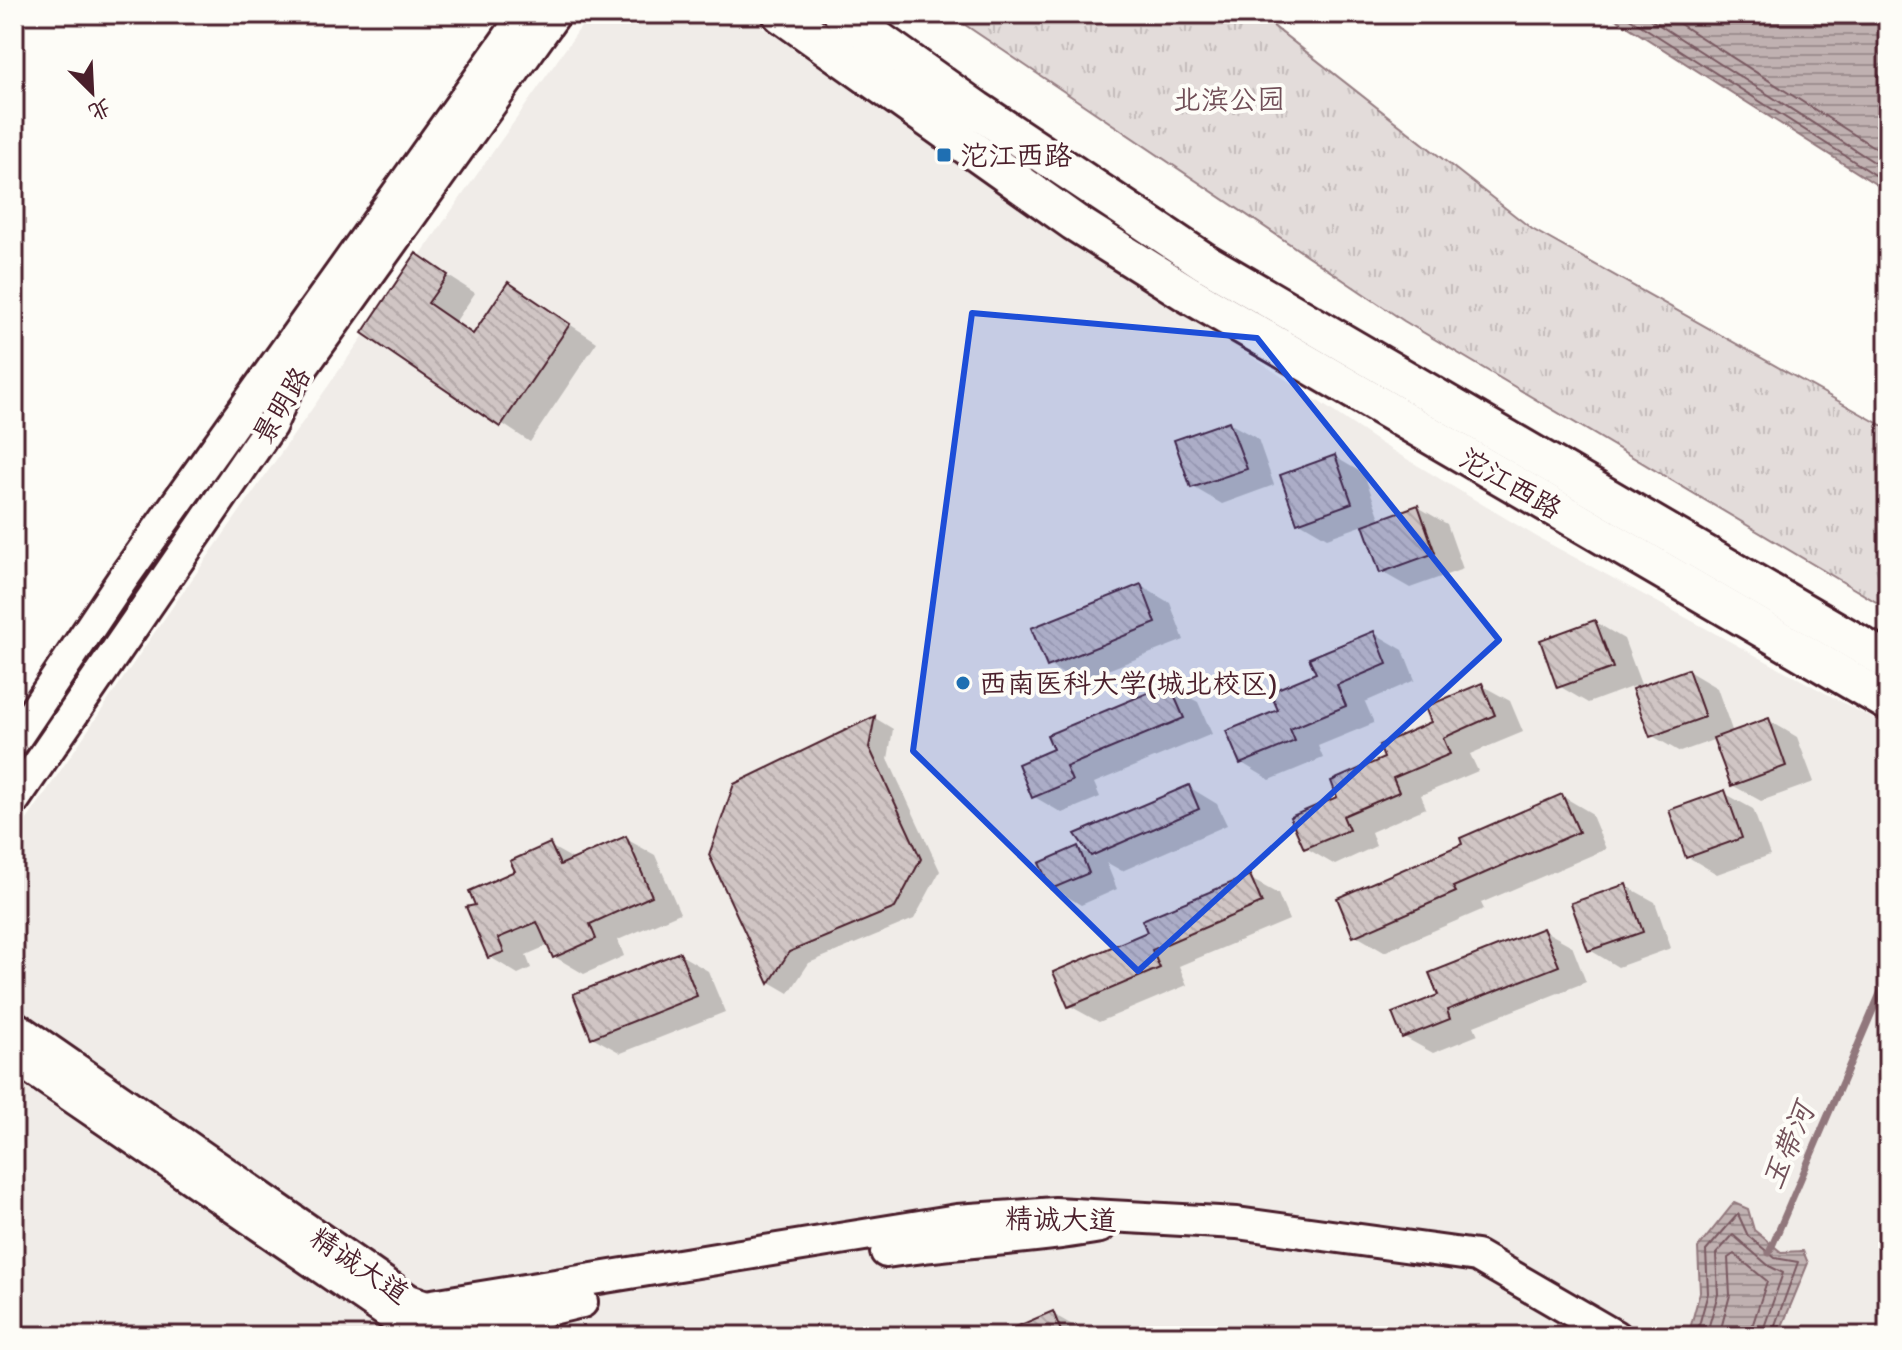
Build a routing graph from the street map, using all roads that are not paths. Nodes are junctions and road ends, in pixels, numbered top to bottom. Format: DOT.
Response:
graph roads {
  1 [pos="525,14"];
  2 [pos="555,14"];
  3 [pos="781,14"];
  4 [pos="842,14"];
  5 [pos="1888,661"];
  6 [pos="1888,702"];
  7 [pos="14,741"];
  8 [pos="14,800"];
  9 [pos="14,1026"];
  10 [pos="14,1057"];
  11 [pos="1134,1220"];
  12 [pos="1615,1336"];
  1 -- 7 [label="street, 景明路"];
  2 -- 8 [label="street, 景明路"];
  3 -- 6 [label="main road, 沱江西路"];
  4 -- 5 [label="main road, 沱江西路"];
  9 -- 11 [label="street, 精诚大道"];
  10 -- 11 [label="street, 精诚大道"];
  11 -- 12 [label="street"];
}
